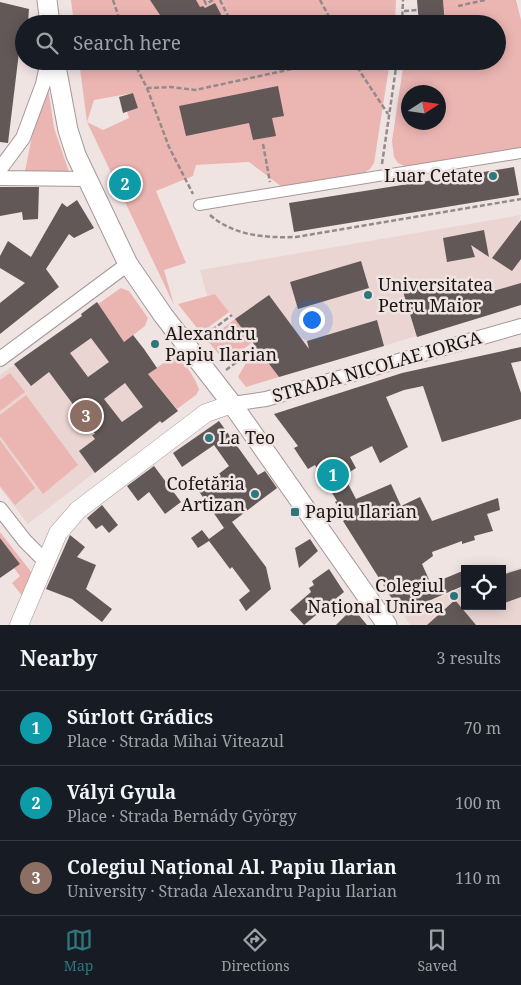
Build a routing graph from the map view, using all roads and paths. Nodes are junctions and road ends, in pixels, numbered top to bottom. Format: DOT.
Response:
graph roads {
  1 [pos="47,0"];
  2 [pos="113,0"];
  3 [pos="204,0"];
  4 [pos="213,0"];
  5 [pos="220,0"];
  6 [pos="320,0"];
  7 [pos="403,0"];
  8 [pos="485,0"];
  9 [pos="458,6"];
  10 [pos="418,10"];
  11 [pos="404,11"];
  12 [pos="49,15"];
  13 [pos="118,15"];
  14 [pos="227,15"];
  15 [pos="328,15"];
  16 [pos="403,15"];
  17 [pos="46,70"];
  18 [pos="57,70"];
  19 [pos="137,70"];
  20 [pos="287,70"];
  21 [pos="359,70"];
  22 [pos="395,70"];
  23 [pos="146,88"];
  24 [pos="389,115"];
  25 [pos="263,144"];
  26 [pos="521,153"];
  27 [pos="0,168"];
  28 [pos="381,176"];
  29 [pos="0,178"];
  30 [pos="86,179"];
  31 [pos="272,193"];
  32 [pos="521,199"];
  33 [pos="198,205"];
  34 [pos="128,264"];
  35 [pos="232,315"];
  36 [pos="521,326"];
  37 [pos="197,341"];
  38 [pos="257,347"];
  39 [pos="0,359"];
  40 [pos="223,372"];
  41 [pos="232,404"];
  42 [pos="0,509"];
  43 [pos="45,561"];
  44 [pos="19,625"];
  45 [pos="387,625"];
  1 -- 12 [label="main road"];
  2 -- 13 [label="path"];
  3 -- 4 [label="path"];
  5 -- 14 [label="path"];
  6 -- 15 [label="path"];
  7 -- 11 [label="path"];
  8 -- 9 [label="path"];
  10 -- 11 [label="path"];
  11 -- 16 [label="path"];
  17 -- 27 [label="street"];
  18 -- 30 [label="main road"];
  19 -- 23 [label="path"];
  20 -- 23 [label="path"];
  21 -- 24 [label="path"];
  22 -- 24 [label="path"];
  23 -- 33 [label="path"];
  24 -- 28 [label="path"];
  25 -- 31 [label="path"];
  26 -- 28 [label="street"];
  28 -- 31 [label="street"];
  29 -- 30 [label="street"];
  30 -- 34 [label="main road"];
  31 -- 33 [label="street"];
  32 -- 33 [label="path"];
  34 -- 39 [label="street"];
  34 -- 41 [label="main road"];
  35 -- 37 [label="path"];
  36 -- 41 [label="street, STRADA NICOLAE IORGA"];
  38 -- 40 [label="path"];
  41 -- 43 [label="street"];
  41 -- 45 [label="main road"];
  42 -- 43 [label="street"];
  43 -- 44 [label="street"];
}
